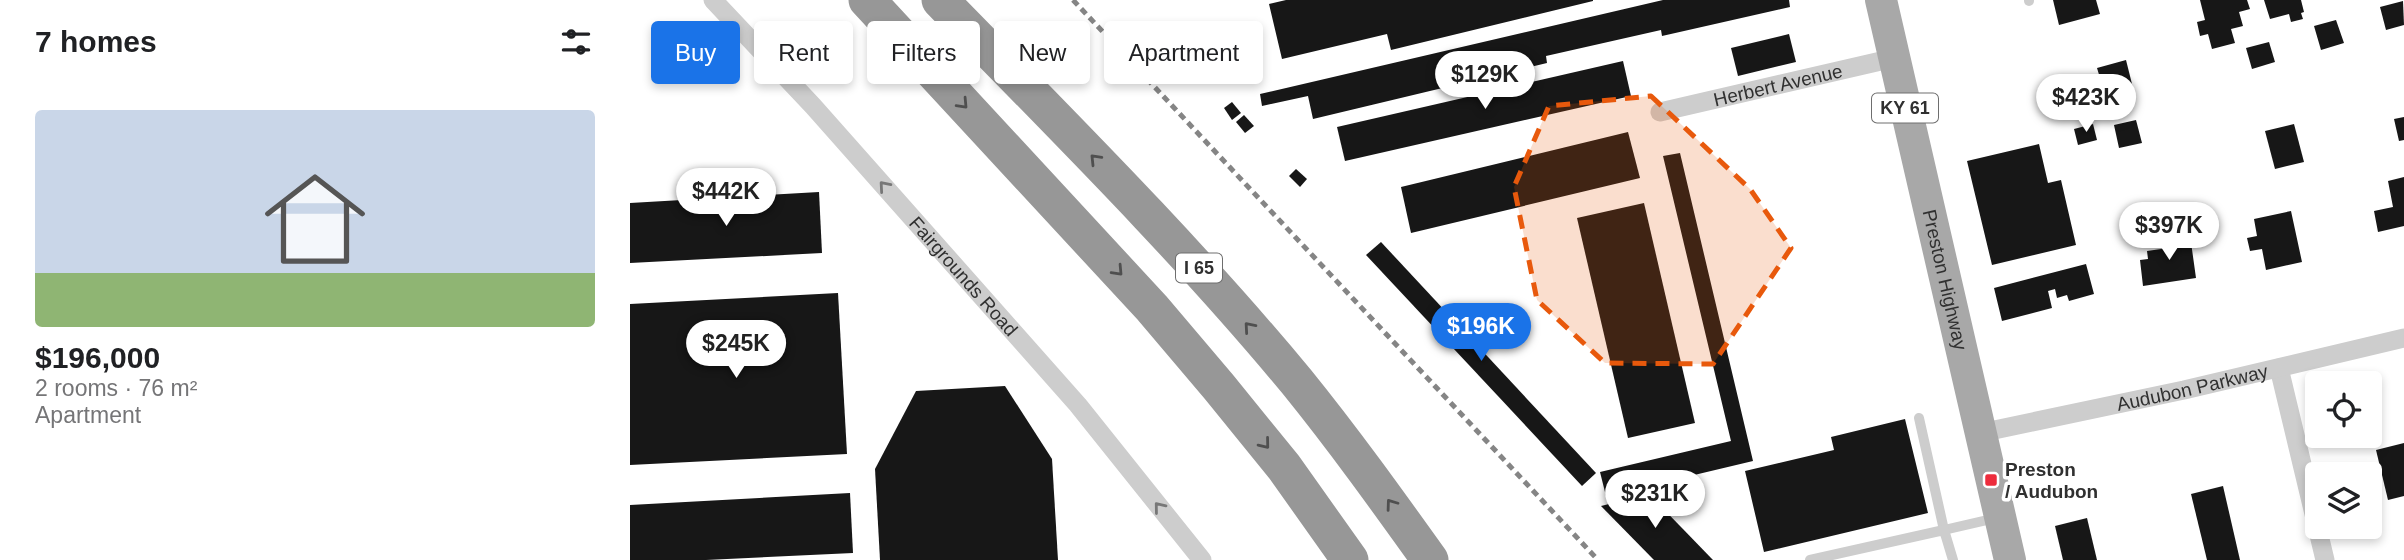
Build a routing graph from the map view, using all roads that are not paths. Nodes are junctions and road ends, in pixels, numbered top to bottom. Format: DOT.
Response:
graph roads {
  1 [pos="713,0"];
  2 [pos="867,0"];
  3 [pos="940,0"];
  4 [pos="1881,0"];
  5 [pos="1894,58"];
  6 [pos="1660,112"];
  7 [pos="2404,338"];
  8 [pos="2279,368"];
  9 [pos="1919,418"];
  10 [pos="1980,433"];
  11 [pos="2000,517"];
  12 [pos="1944,530"];
  13 [pos="1202,560"];
  14 [pos="1350,560"];
  15 [pos="1430,560"];
  16 [pos="1810,560"];
  17 [pos="1954,560"];
  18 [pos="2010,560"];
  19 [pos="2325,560"];
  13 -- 1 [label="street, Fairgrounds Road, one-way"];
  2 -- 14 [label="highway, one-way"];
  15 -- 3 [label="highway, I 65, one-way"];
  4 -- 5 [label="main road, Preston Highway / KY 61"];
  5 -- 6 [label="street, Herbert Avenue"];
  5 -- 10 [label="main road, Preston Highway / KY 61"];
  7 -- 8 [label="street, Audubon Parkway"];
  8 -- 10 [label="street, Audubon Parkway"];
  8 -- 19 [label="street"];
  9 -- 12 [label="lane"];
  10 -- 11 [label="main road, Preston Highway / KY 61"];
  11 -- 12 [label="lane"];
  11 -- 18 [label="main road, Preston Highway / KY 61"];
  12 -- 16 [label="lane"];
  12 -- 17 [label="lane"];
}
